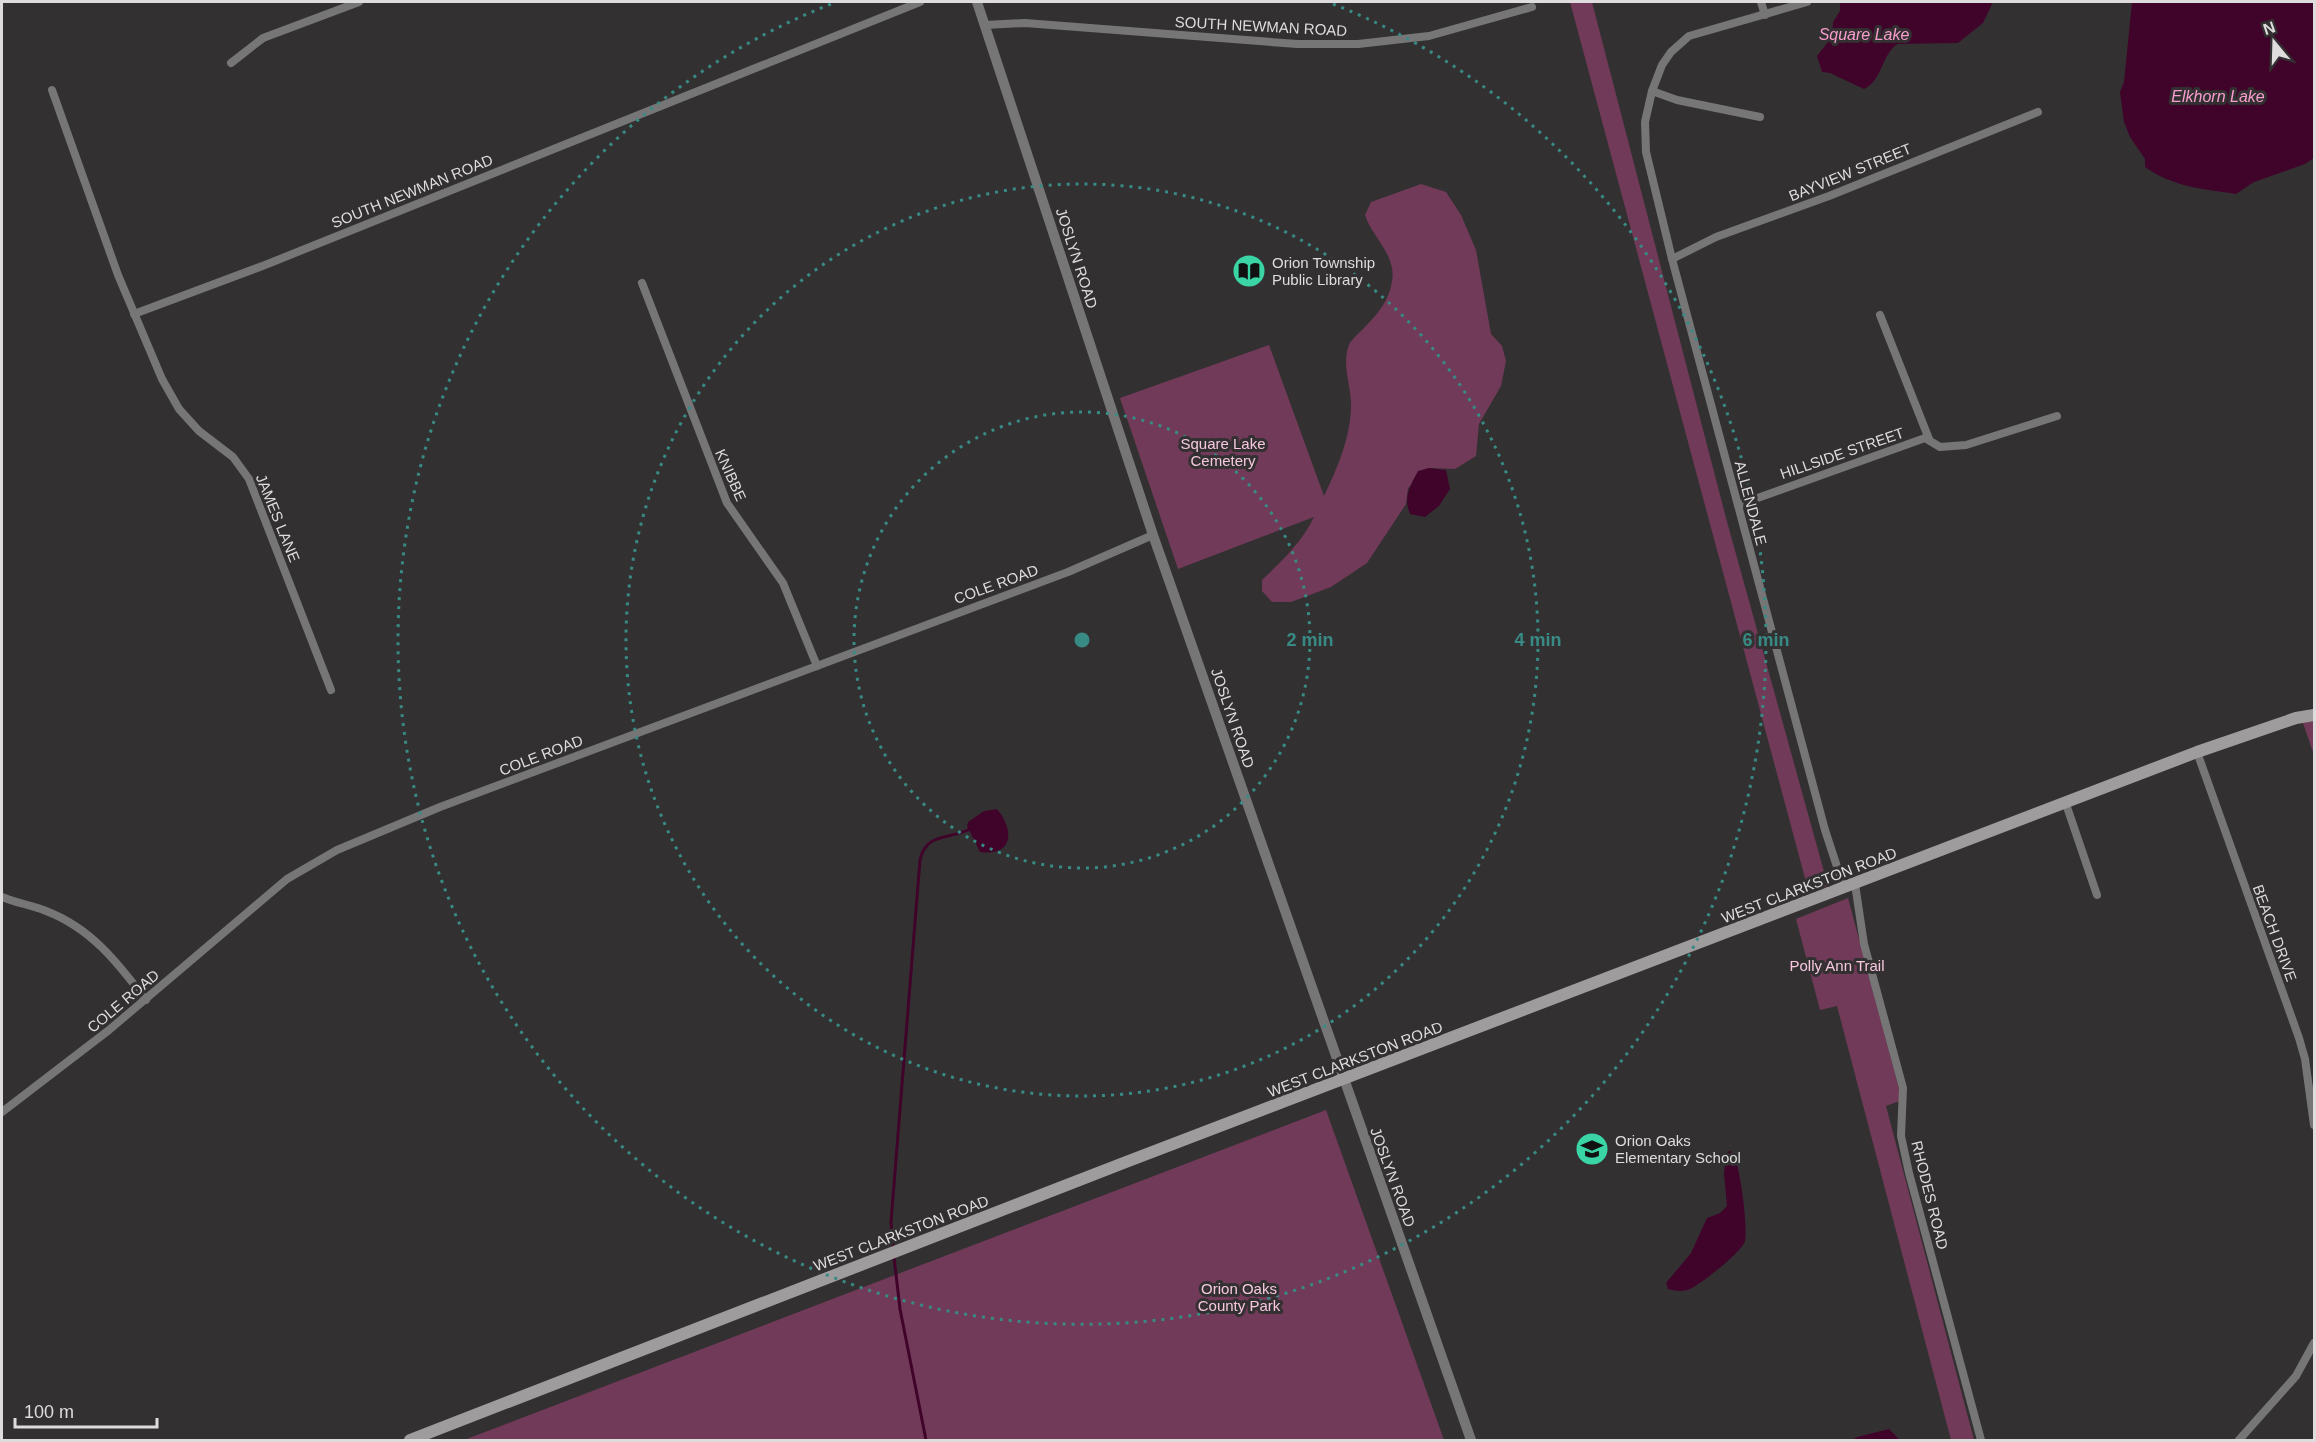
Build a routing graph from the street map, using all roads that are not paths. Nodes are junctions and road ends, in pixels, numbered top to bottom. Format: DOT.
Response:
graph roads {
  1 [pos="359,2"];
  2 [pos="920,2"];
  3 [pos="977,2"];
  4 [pos="1761,2"];
  5 [pos="1807,2"];
  6 [pos="1532,7"];
  7 [pos="1765,15"];
  8 [pos="985,25"];
  9 [pos="231,63"];
  10 [pos="52,90"];
  11 [pos="1652,91"];
  12 [pos="2038,112"];
  13 [pos="1760,117"];
  14 [pos="1672,259"];
  15 [pos="642,283"];
  16 [pos="134,314"];
  17 [pos="1880,315"];
  18 [pos="2057,416"];
  19 [pos="1929,439"];
  20 [pos="1738,505"];
  21 [pos="1153,535"];
  22 [pos="817,666"];
  23 [pos="331,690"];
  24 [pos="2314,715"];
  25 [pos="2197,752"];
  26 [pos="2066,804"];
  27 [pos="1849,886"];
  28 [pos="2097,895"];
  29 [pos="2,897"];
  30 [pos="146,1000"];
  31 [pos="1343,1080"];
  32 [pos="2,1112"];
  33 [pos="2314,1125"];
  34 [pos="2314,1343"];
  35 [pos="410,1440"];
  36 [pos="1471,1440"];
  37 [pos="1981,1440"];
  38 [pos="2239,1440"];
  1 -- 9 [label="street"];
  2 -- 16 [label="street, SOUTH NEWMAN ROAD"];
  3 -- 8 [label="street, JOSLYN ROAD"];
  4 -- 7 [label="street"];
  5 -- 7 [label="street, ALLENDALE"];
  6 -- 8 [label="street, SOUTH NEWMAN ROAD"];
  7 -- 11 [label="street, ALLENDALE"];
  8 -- 21 [label="street, JOSLYN ROAD"];
  10 -- 16 [label="street"];
  11 -- 13 [label="street"];
  11 -- 14 [label="street, ALLENDALE"];
  12 -- 14 [label="street, BAYVIEW STREET"];
  14 -- 20 [label="street, ALLENDALE"];
  15 -- 22 [label="street, KNIBBE"];
  16 -- 23 [label="street, JAMES LANE"];
  17 -- 19 [label="street"];
  18 -- 19 [label="street"];
  19 -- 20 [label="street, HILLSIDE STREET"];
  20 -- 27 [label="street, ALLENDALE"];
  21 -- 22 [label="street, COLE ROAD"];
  21 -- 31 [label="street, JOSLYN ROAD"];
  22 -- 30 [label="street, COLE ROAD"];
  24 -- 25 [label="main road, WEST CLARKSTON ROAD"];
  25 -- 26 [label="main road, WEST CLARKSTON ROAD"];
  25 -- 33 [label="street, BEACH DRIVE"];
  26 -- 27 [label="main road, WEST CLARKSTON ROAD"];
  26 -- 28 [label="street"];
  27 -- 31 [label="main road, WEST CLARKSTON ROAD"];
  27 -- 37 [label="street, RHODES ROAD"];
  29 -- 30 [label="street"];
  30 -- 32 [label="street, COLE ROAD"];
  31 -- 35 [label="main road, WEST CLARKSTON ROAD"];
  31 -- 36 [label="street, JOSLYN ROAD"];
  34 -- 38 [label="street"];
}
